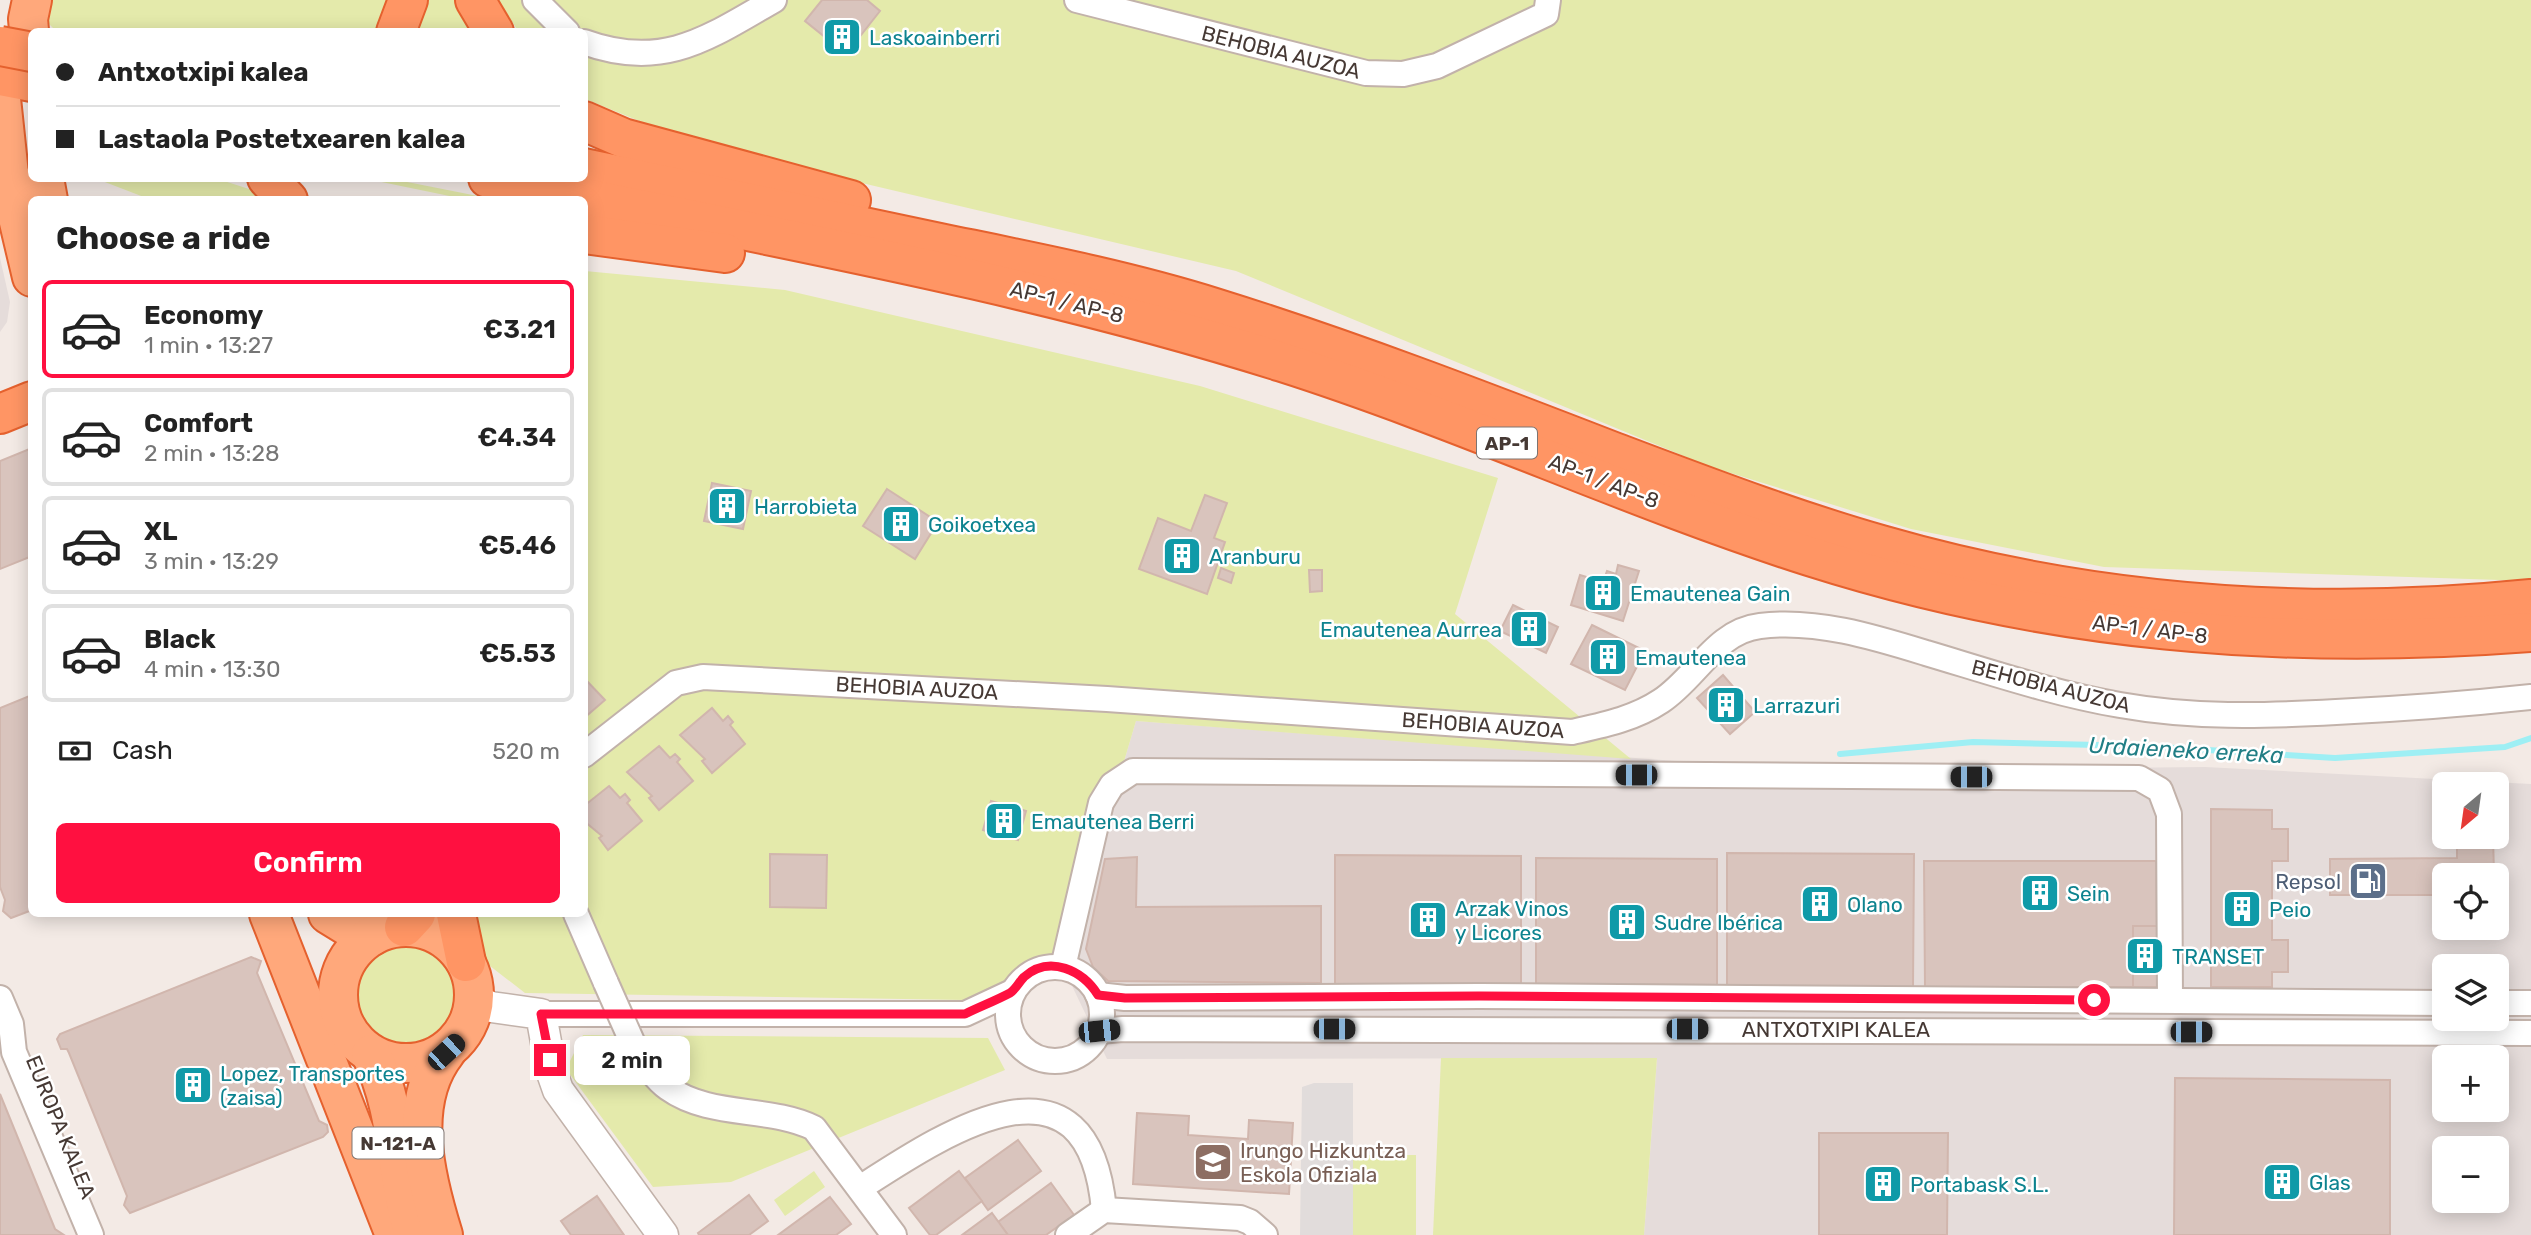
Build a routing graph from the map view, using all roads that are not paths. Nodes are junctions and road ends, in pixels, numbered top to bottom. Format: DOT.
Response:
graph roads {
  1 [pos="32,0"];
  2 [pos="408,0"];
  3 [pos="475,0"];
  4 [pos="535,0"];
  5 [pos="775,0"];
  6 [pos="1077,0"];
  7 [pos="1548,0"];
  8 [pos="29,28"];
  9 [pos="398,28"];
  10 [pos="492,28"];
  11 [pos="563,28"];
  12 [pos="588,44"];
  13 [pos="0,46"];
  14 [pos="28,51"];
  15 [pos="0,76"];
  16 [pos="28,81"];
  17 [pos="0,89"];
  18 [pos="588,123"];
  19 [pos="588,169"];
  20 [pos="271,182"];
  21 [pos="507,182"];
  22 [pos="284,196"];
  23 [pos="573,196"];
  24 [pos="588,199"];
  25 [pos="588,234"];
  26 [pos="28,260"];
  27 [pos="1053,266"];
  28 [pos="1023,291"];
  29 [pos="28,403"];
  30 [pos="0,414"];
  31 [pos="2531,599"];
  32 [pos="2531,632"];
  33 [pos="2531,697"];
  34 [pos="588,752"];
  35 [pos="270,917"];
  36 [pos="283,917"];
  37 [pos="333,917"];
  38 [pos="457,917"];
  39 [pos="577,917"];
  40 [pos="397,925"];
  41 [pos="466,962"];
  42 [pos="1063,967"];
  43 [pos="1012,992"];
  44 [pos="1098,995"];
  45 [pos="0,998"];
  46 [pos="338,998"];
  47 [pos="475,1000"];
  48 [pos="2170,1000"];
  49 [pos="2432,1003"];
  50 [pos="2509,1003"];
  51 [pos="2531,1003"];
  52 [pos="541,1014"];
  53 [pos="965,1014"];
  54 [pos="11,1024"];
  55 [pos="1099,1031"];
  56 [pos="2531,1033"];
  57 [pos="1013,1037"];
  58 [pos="446,1052"];
  59 [pos="371,1054"];
  60 [pos="860,1188"];
  61 [pos="1104,1210"];
  62 [pos="91,1235"];
  63 [pos="102,1235"];
  64 [pos="395,1235"];
  65 [pos="413,1235"];
  66 [pos="443,1235"];
  67 [pos="663,1235"];
  68 [pos="894,1235"];
  69 [pos="1068,1235"];
  70 [pos="1265,1235"];
  1 -- 8 [label="highway"];
  2 -- 9 [label="highway"];
  3 -- 10 [label="highway"];
  4 -- 11 [label="street"];
  5 -- 12 [label="street"];
  6 -- 7 [label="street, BEHOBIA AUZOA"];
  13 -- 14 [label="highway, bridge"];
  15 -- 16 [label="highway"];
  17 -- 26 [label="highway"];
  18 -- 27 [label="highway"];
  19 -- 27 [label="highway, AP-1 / AP-8 / AP-1"];
  20 -- 22 [label="highway"];
  21 -- 23 [label="highway, AP-1 / AP-8 / AP-1"];
  24 -- 28 [label="highway, AP-1 / AP-8 / AP-1"];
  25 -- 28 [label="highway"];
  27 -- 31 [label="highway, AP-1 / AP-8 / AP-1"];
  28 -- 32 [label="highway, AP-1 / AP-8 / AP-1"];
  29 -- 30 [label="highway"];
  33 -- 34 [label="street, BEHOBIA AUZOA"];
  35 -- 64 [label="highway, N-121-A"];
  36 -- 46 [label="highway, N-121-A"];
  37 -- 40 [label="highway"];
  38 -- 41 [label="highway"];
  39 -- 60 [label="street, bridge"];
  40 -- 41 [label="highway"];
  40 -- 46 [label="highway"];
  41 -- 47 [label="highway"];
  42 -- 43 [label="street"];
  42 -- 44 [label="street"];
  42 -- 48 [label="street"];
  43 -- 53 [label="street"];
  43 -- 57 [label="street"];
  44 -- 48 [label="street, ANTXOTXIPI KALEA"];
  44 -- 55 [label="street"];
  45 -- 54 [label="street, EUROPA KALEA"];
  46 -- 59 [label="highway, N-121-A"];
  47 -- 52 [label="street"];
  47 -- 58 [label="highway, N-121-A"];
  48 -- 49 [label="street, ANTXOTXIPI KALEA"];
  50 -- 51 [label="street"];
  52 -- 53 [label="street"];
  52 -- 67 [label="street"];
  53 -- 57 [label="street"];
  54 -- 62 [label="street, EUROPA KALEA"];
  54 -- 63 [label="street, EUROPA KALEA"];
  55 -- 56 [label="street, ANTXOTXIPI KALEA"];
  55 -- 57 [label="street"];
  58 -- 59 [label="highway, N-121-A"];
  58 -- 66 [label="highway, N-121-A"];
  59 -- 65 [label="highway, N-121-A"];
  60 -- 61 [label="street"];
  60 -- 68 [label="street"];
  61 -- 69 [label="street"];
  61 -- 70 [label="street"];
}
